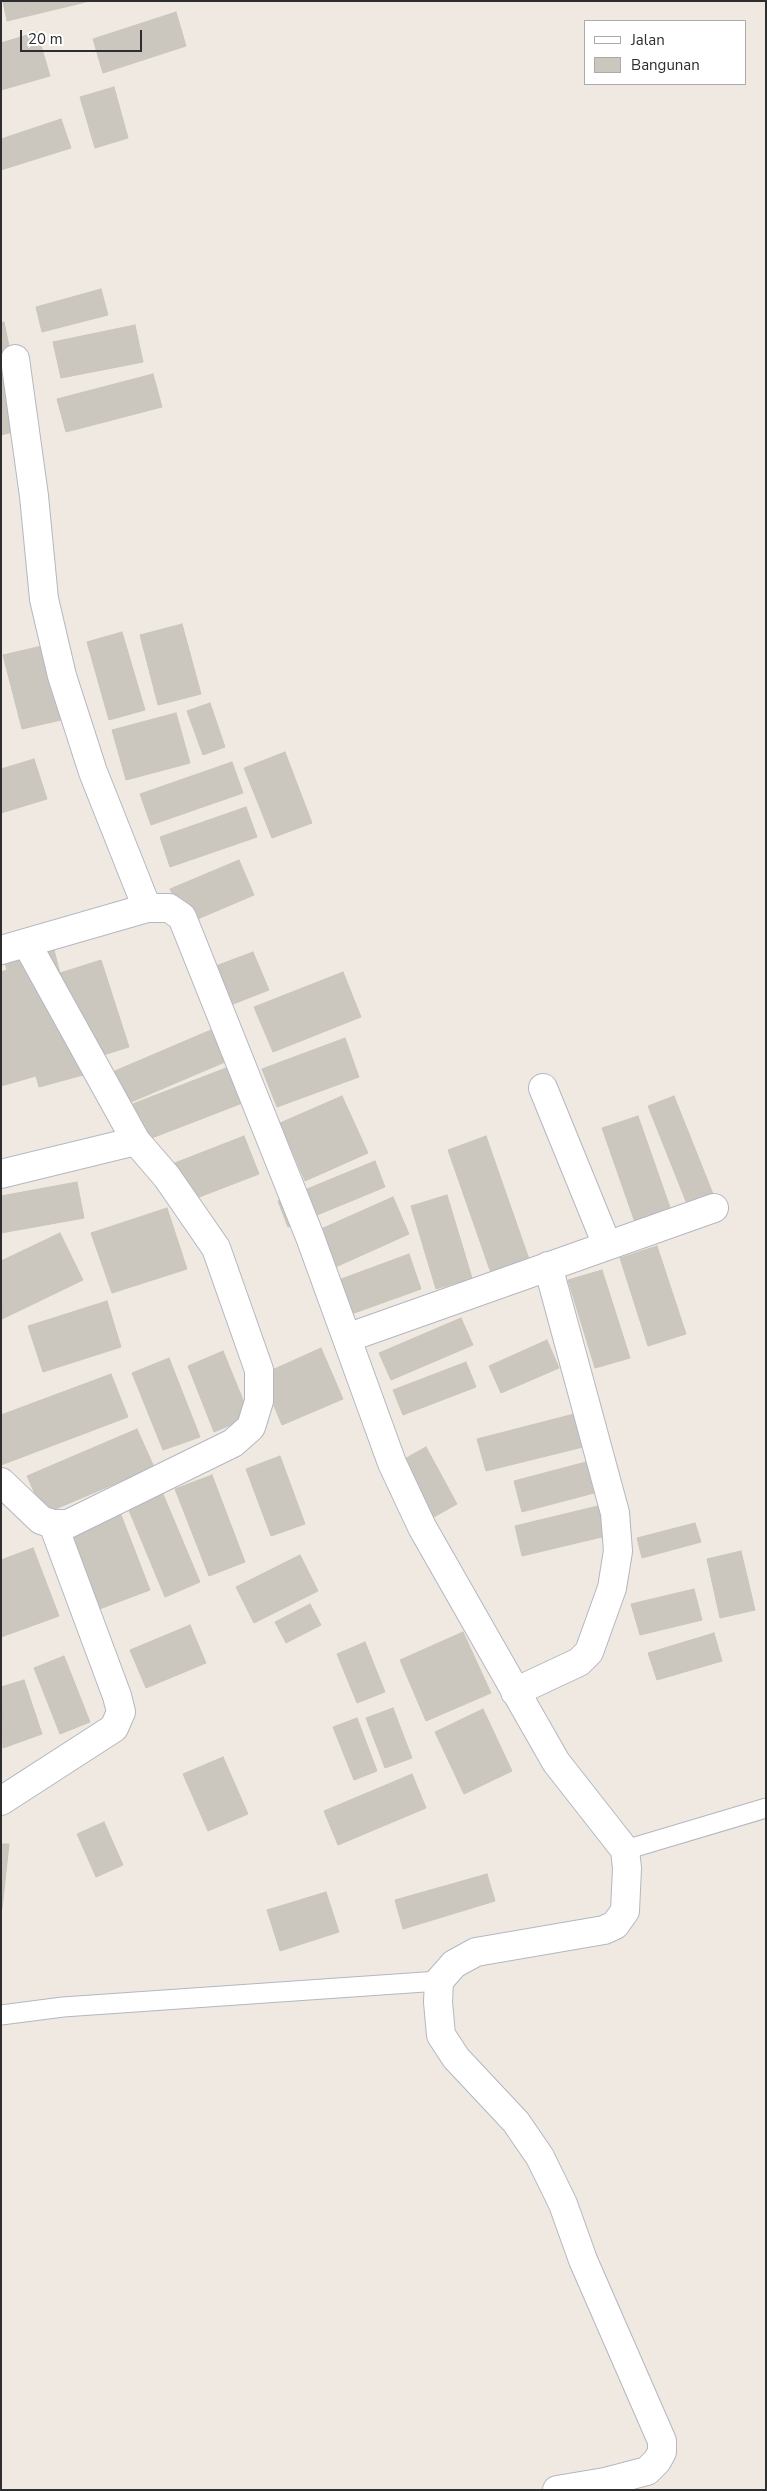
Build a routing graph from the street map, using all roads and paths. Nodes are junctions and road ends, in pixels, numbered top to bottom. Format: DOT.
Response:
graph roads {
  1 [pos="15,359"];
  2 [pos="147,908"];
  3 [pos="27,944"];
  4 [pos="1,950"];
  5 [pos="543,1088"];
  6 [pos="136,1141"];
  7 [pos="1,1174"];
  8 [pos="714,1208"];
  9 [pos="607,1245"];
  10 [pos="548,1266"];
  11 [pos="347,1338"];
  12 [pos="1,1482"];
  13 [pos="53,1524"];
  14 [pos="516,1692"];
  15 [pos="1,1801"];
  16 [pos="766,1808"];
  17 [pos="625,1850"];
  18 [pos="439,1980"];
  19 [pos="1,2015"];
  20 [pos="556,2490"];
  1 -- 2 [label="street"];
  2 -- 3 [label="street"];
  2 -- 11 [label="street"];
  3 -- 4 [label="street"];
  3 -- 6 [label="street"];
  5 -- 9 [label="street"];
  6 -- 7 [label="street"];
  6 -- 13 [label="street"];
  8 -- 9 [label="street"];
  9 -- 10 [label="street"];
  10 -- 11 [label="street"];
  10 -- 14 [label="street"];
  11 -- 14 [label="street"];
  12 -- 13 [label="street"];
  13 -- 15 [label="street"];
  14 -- 17 [label="street"];
  16 -- 17 [label="lane"];
  17 -- 18 [label="street"];
  18 -- 19 [label="lane"];
  18 -- 20 [label="street"];
}
